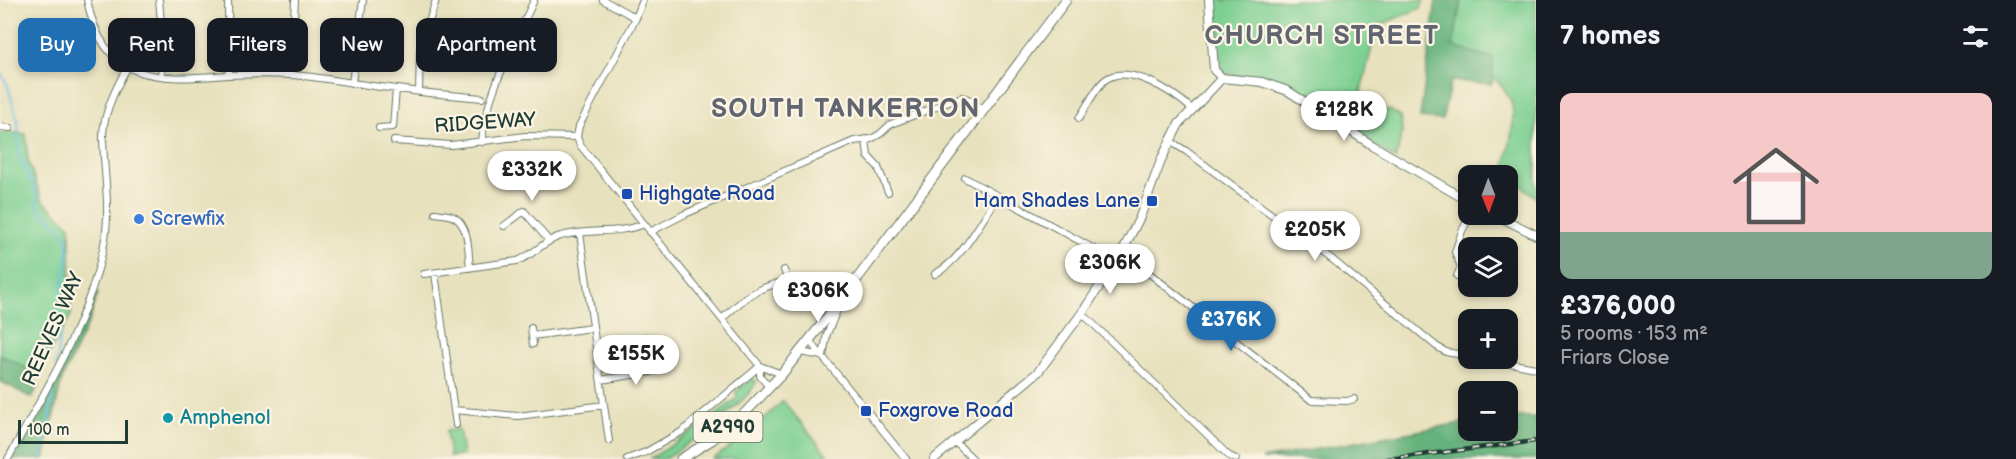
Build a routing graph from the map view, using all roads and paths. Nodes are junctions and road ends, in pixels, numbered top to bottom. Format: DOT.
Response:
graph roads {
  1 [pos="87,0"];
  2 [pos="159,0"];
  3 [pos="228,0"];
  4 [pos="295,0"];
  5 [pos="363,0"];
  6 [pos="436,0"];
  7 [pos="534,0"];
  8 [pos="603,0"];
  9 [pos="643,0"];
  10 [pos="1066,0"];
  11 [pos="1209,0"];
  12 [pos="636,18"];
  13 [pos="108,48"];
  14 [pos="125,72"];
  15 [pos="142,72"];
  16 [pos="229,75"];
  17 [pos="291,75"];
  18 [pos="160,76"];
  19 [pos="1222,78"];
  20 [pos="352,83"];
  21 [pos="396,89"];
  22 [pos="419,92"];
  23 [pos="482,98"];
  24 [pos="1192,109"];
  25 [pos="984,111"];
  26 [pos="1079,118"];
  27 [pos="0,127"];
  28 [pos="10,128"];
  29 [pos="380,128"];
  30 [pos="577,136"];
  31 [pos="866,139"];
  32 [pos="394,141"];
  33 [pos="1170,141"];
  34 [pos="482,142"];
  35 [pos="965,178"];
  36 [pos="888,192"];
  37 [pos="1458,195"];
  38 [pos="998,197"];
  39 [pos="435,213"];
  40 [pos="644,224"];
  41 [pos="1516,225"];
  42 [pos="504,226"];
  43 [pos="650,232"];
  44 [pos="580,233"];
  45 [pos="1536,235"];
  46 [pos="1458,239"];
  47 [pos="549,241"];
  48 [pos="1122,252"];
  49 [pos="1458,260"];
  50 [pos="1116,261"];
  51 [pos="470,268"];
  52 [pos="784,270"];
  53 [pos="435,273"];
  54 [pos="424,274"];
  55 [pos="935,274"];
  56 [pos="787,281"];
  57 [pos="791,290"];
  58 [pos="842,299"];
  59 [pos="1082,313"];
  60 [pos="722,319"];
  61 [pos="531,328"];
  62 [pos="592,328"];
  63 [pos="646,337"];
  64 [pos="809,340"];
  65 [pos="800,352"];
  66 [pos="1458,354"];
  67 [pos="823,356"];
  68 [pos="1518,365"];
  69 [pos="760,366"];
  70 [pos="663,367"];
  71 [pos="1536,368"];
  72 [pos="650,372"];
  73 [pos="782,374"];
  74 [pos="601,380"];
  75 [pos="770,388"];
  76 [pos="1354,399"];
  77 [pos="604,405"];
  78 [pos="454,410"];
  79 [pos="456,425"];
  80 [pos="609,441"];
  81 [pos="955,442"];
  82 [pos="8,459"];
  83 [pos="627,459"];
  84 [pos="681,459"];
  85 [pos="906,459"];
  86 [pos="934,459"];
  87 [pos="973,459"];
  88 [pos="1236,459"];
  1 -- 13 [label="street"];
  2 -- 18 [label="street"];
  3 -- 16 [label="street"];
  4 -- 17 [label="street"];
  5 -- 20 [label="street"];
  6 -- 22 [label="street"];
  7 -- 34 [label="street"];
  8 -- 12 [label="street"];
  9 -- 12 [label="street"];
  10 -- 25 [label="main road, A2990"];
  11 -- 19 [label="street"];
  12 -- 30 [label="street"];
  14 -- 82 [label="street, REEVES WAY"];
  15 -- 18 [label="street"];
  16 -- 17 [label="street"];
  16 -- 18 [label="street"];
  17 -- 20 [label="street"];
  19 -- 24 [label="street"];
  19 -- 37 [label="street"];
  20 -- 21 [label="street"];
  21 -- 22 [label="street"];
  21 -- 29 [label="street"];
  22 -- 23 [label="street"];
  24 -- 26 [label="street"];
  24 -- 33 [label="street"];
  25 -- 31 [label="street"];
  25 -- 58 [label="main road, A2990"];
  27 -- 28 [label="street"];
  30 -- 34 [label="street, RIDGEWAY"];
  30 -- 40 [label="street"];
  31 -- 36 [label="street"];
  31 -- 43 [label="street"];
  32 -- 34 [label="street, RIDGEWAY"];
  33 -- 48 [label="street"];
  33 -- 66 [label="street"];
  35 -- 38 [label="street"];
  38 -- 50 [label="street"];
  38 -- 55 [label="street"];
  39 -- 51 [label="street"];
  40 -- 43 [label="street"];
  40 -- 44 [label="street"];
  41 -- 45 [label="street"];
  42 -- 47 [label="street"];
  43 -- 60 [label="street"];
  44 -- 47 [label="street"];
  44 -- 62 [label="street"];
  46 -- 49 [label="street"];
  47 -- 51 [label="street"];
  48 -- 50 [label="street"];
  48 -- 76 [label="street"];
  50 -- 59 [label="street"];
  51 -- 53 [label="street"];
  52 -- 56 [label="street"];
  53 -- 54 [label="street"];
  53 -- 78 [label="street"];
  56 -- 57 [label="street"];
  56 -- 60 [label="street"];
  58 -- 64 [label="main road, A2990"];
  58 -- 67 [label="street"];
  59 -- 81 [label="street"];
  59 -- 88 [label="street"];
  60 -- 69 [label="street"];
  61 -- 62 [label="street"];
  62 -- 74 [label="street"];
  63 -- 72 [label="street"];
  64 -- 65 [label="main road, A2990"];
  64 -- 67 [label="street"];
  65 -- 67 [label="street"];
  65 -- 73 [label="main road, A2990"];
  67 -- 85 [label="street"];
  68 -- 71 [label="street"];
  69 -- 73 [label="street"];
  69 -- 75 [label="street"];
  69 -- 83 [label="street"];
  70 -- 72 [label="street"];
  72 -- 74 [label="street"];
  73 -- 75 [label="main road, A2990"];
  74 -- 77 [label="street"];
  75 -- 84 [label="main road, A2990"];
  77 -- 78 [label="street"];
  77 -- 80 [label="street"];
  78 -- 79 [label="street"];
  81 -- 86 [label="street"];
  81 -- 87 [label="street"];
}
